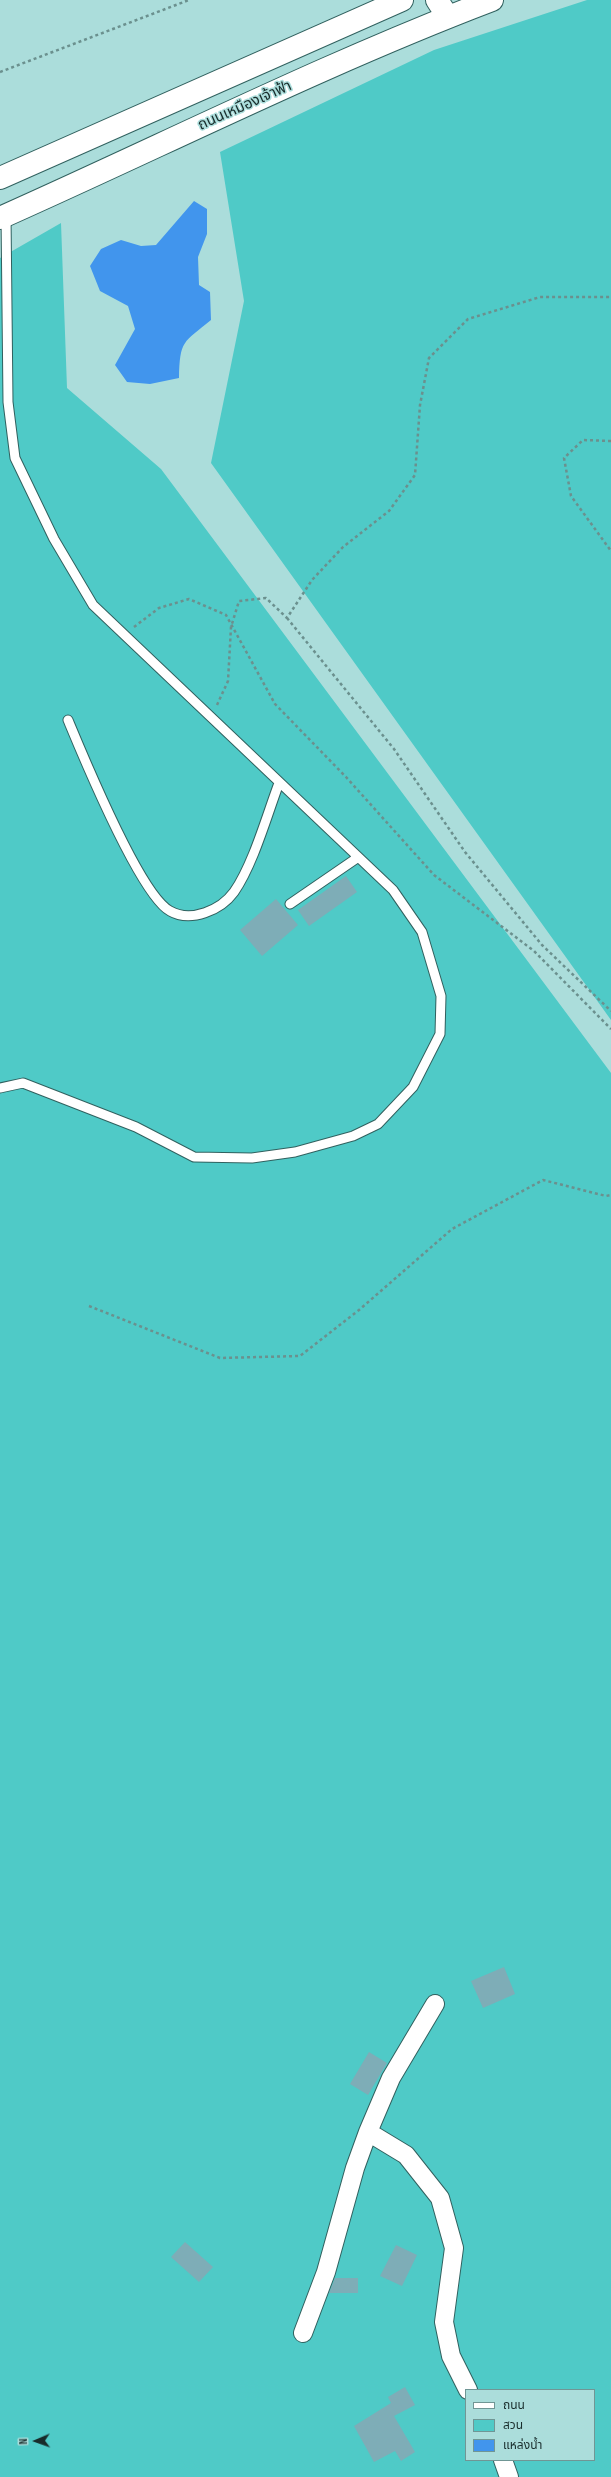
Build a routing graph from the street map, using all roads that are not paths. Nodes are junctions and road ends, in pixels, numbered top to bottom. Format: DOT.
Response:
graph roads {
  1 [pos="402,0"];
  2 [pos="492,0"];
  3 [pos="443,8"];
  4 [pos="0,178"];
  5 [pos="3,217"];
  6 [pos="68,720"];
  7 [pos="279,783"];
  8 [pos="357,858"];
  9 [pos="290,904"];
  10 [pos="0,1088"];
  11 [pos="436,2004"];
  12 [pos="368,2132"];
  13 [pos="303,2333"];
  14 [pos="468,2389"];
  15 [pos="504,2461"];
  16 [pos="508,2477"];
  1 -- 4 [label="street"];
  2 -- 3 [label="street, ถนนเหมืองเจ้าฟ้า"];
  3 -- 5 [label="street, ถนนเหมืองเจ้าฟ้า"];
  5 -- 7 [label="lane"];
  6 -- 7 [label="lane"];
  7 -- 8 [label="lane"];
  8 -- 9 [label="lane"];
  8 -- 10 [label="lane"];
  11 -- 12 [label="street"];
  12 -- 13 [label="street"];
  12 -- 14 [label="street"];
  15 -- 16 [label="street"];
}
